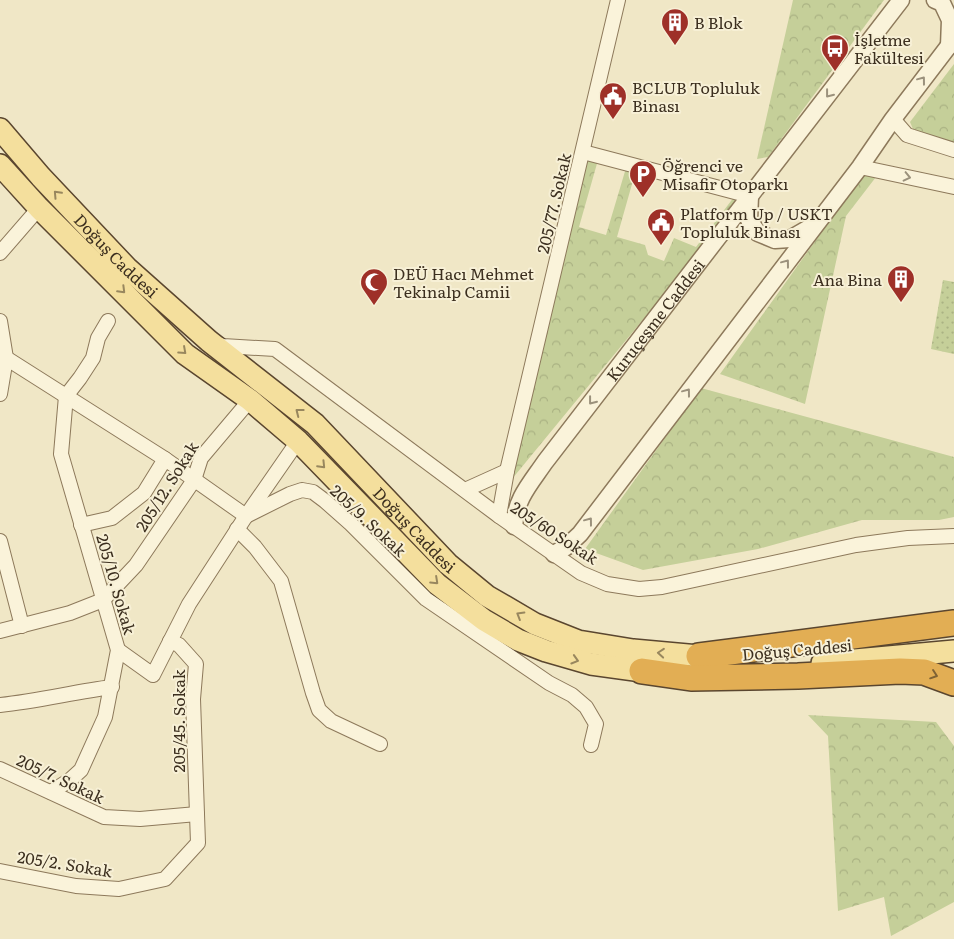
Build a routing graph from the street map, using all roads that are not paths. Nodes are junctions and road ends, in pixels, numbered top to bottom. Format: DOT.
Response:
graph roads {
  1 [pos="618,0"];
  2 [pos="901,0"];
  3 [pos="935,0"];
  4 [pos="951,42"];
  5 [pos="893,119"];
  6 [pos="0,129"];
  7 [pos="954,150"];
  8 [pos="583,152"];
  9 [pos="860,167"];
  10 [pos="3,172"];
  11 [pos="954,188"];
  12 [pos="750,196"];
  13 [pos="39,208"];
  14 [pos="815,224"];
  15 [pos="0,253"];
  16 [pos="108,321"];
  17 [pos="0,322"];
  18 [pos="210,341"];
  19 [pos="246,348"];
  20 [pos="6,358"];
  21 [pos="248,373"];
  22 [pos="0,394"];
  23 [pos="66,396"];
  24 [pos="250,400"];
  25 [pos="298,441"];
  26 [pos="165,459"];
  27 [pos="507,471"];
  28 [pos="194,480"];
  29 [pos="465,490"];
  30 [pos="246,516"];
  31 [pos="499,516"];
  32 [pos="81,525"];
  33 [pos="514,526"];
  34 [pos="237,529"];
  35 [pos="954,536"];
  36 [pos="1,549"];
  37 [pos="554,554"];
  38 [pos="103,600"];
  39 [pos="954,623"];
  40 [pos="22,626"];
  41 [pos="0,632"];
  42 [pos="954,633"];
  43 [pos="170,641"];
  44 [pos="118,650"];
  45 [pos="954,651"];
  46 [pos="699,656"];
  47 [pos="642,671"];
  48 [pos="954,683"];
  49 [pos="112,687"];
  50 [pos="0,705"];
  51 [pos="380,744"];
  52 [pos="591,746"];
  53 [pos="0,769"];
  54 [pos="51,792"];
  55 [pos="197,814"];
  56 [pos="0,871"];
  1 -- 8 [label="street, 205/77. Sokak"];
  2 -- 12 [label="street, Kuruçeşme Caddesi, one-way"];
  3 -- 4 [label="street"];
  5 -- 4 [label="street, one-way"];
  5 -- 7 [label="street"];
  5 -- 9 [label="street"];
  18 -- 6 [label="main road, Doğuş Caddesi, one-way"];
  8 -- 12 [label="street"];
  8 -- 27 [label="street, 205/77. Sokak"];
  9 -- 11 [label="street, one-way"];
  9 -- 14 [label="street"];
  10 -- 13 [label="main road, Doğuş Caddesi"];
  12 -- 14 [label="street"];
  12 -- 33 [label="street, Kuruçeşme Caddesi, one-way"];
  13 -- 15 [label="street"];
  13 -- 24 [label="main road, Doğuş Caddesi, one-way"];
  37 -- 14 [label="street, one-way"];
  16 -- 23 [label="street"];
  17 -- 20 [label="street"];
  18 -- 19 [label="street, 205/60 Sokak"];
  18 -- 21 [label="main road, Doğuş Caddesi"];
  19 -- 21 [label="street"];
  19 -- 29 [label="street, 205/60 Sokak"];
  20 -- 22 [label="street"];
  20 -- 23 [label="street"];
  46 -- 21 [label="main road, Doğuş Caddesi, one-way"];
  23 -- 26 [label="street"];
  23 -- 32 [label="street, 205/10. Sokak"];
  24 -- 25 [label="main road, Doğuş Caddesi"];
  24 -- 28 [label="street, 205/12. Sokak"];
  25 -- 30 [label="street"];
  25 -- 47 [label="main road, Doğuş Caddesi, one-way"];
  26 -- 28 [label="street"];
  26 -- 32 [label="street"];
  27 -- 29 [label="street"];
  27 -- 31 [label="street, 205/77. Sokak"];
  28 -- 30 [label="street"];
  28 -- 38 [label="street, 205/12. Sokak"];
  29 -- 31 [label="street, 205/60 Sokak"];
  30 -- 34 [label="street"];
  30 -- 52 [label="street, 205/9. Sokak"];
  31 -- 33 [label="street, 205/60 Sokak"];
  32 -- 38 [label="street, 205/10. Sokak"];
  33 -- 37 [label="street, 205/60 Sokak"];
  34 -- 43 [label="street"];
  34 -- 51 [label="street"];
  35 -- 37 [label="street, 205/60 Sokak"];
  36 -- 40 [label="street"];
  38 -- 40 [label="street, 205/12. Sokak"];
  38 -- 44 [label="street, 205/10. Sokak"];
  39 -- 46 [label="highway"];
  40 -- 41 [label="street, 205/12. Sokak"];
  42 -- 46 [label="main road, Doğuş Caddesi"];
  43 -- 44 [label="street"];
  43 -- 55 [label="street, 205/45. Sokak"];
  44 -- 49 [label="street, 205/10. Sokak"];
  45 -- 47 [label="main road, Doğuş Caddesi"];
  47 -- 48 [label="highway, one-way"];
  49 -- 50 [label="street"];
  49 -- 54 [label="street, 205/10. Sokak"];
  53 -- 54 [label="street, 205/7. Sokak"];
  54 -- 55 [label="street, 205/7. Sokak"];
  55 -- 56 [label="street, 205/2. Sokak"];
}
